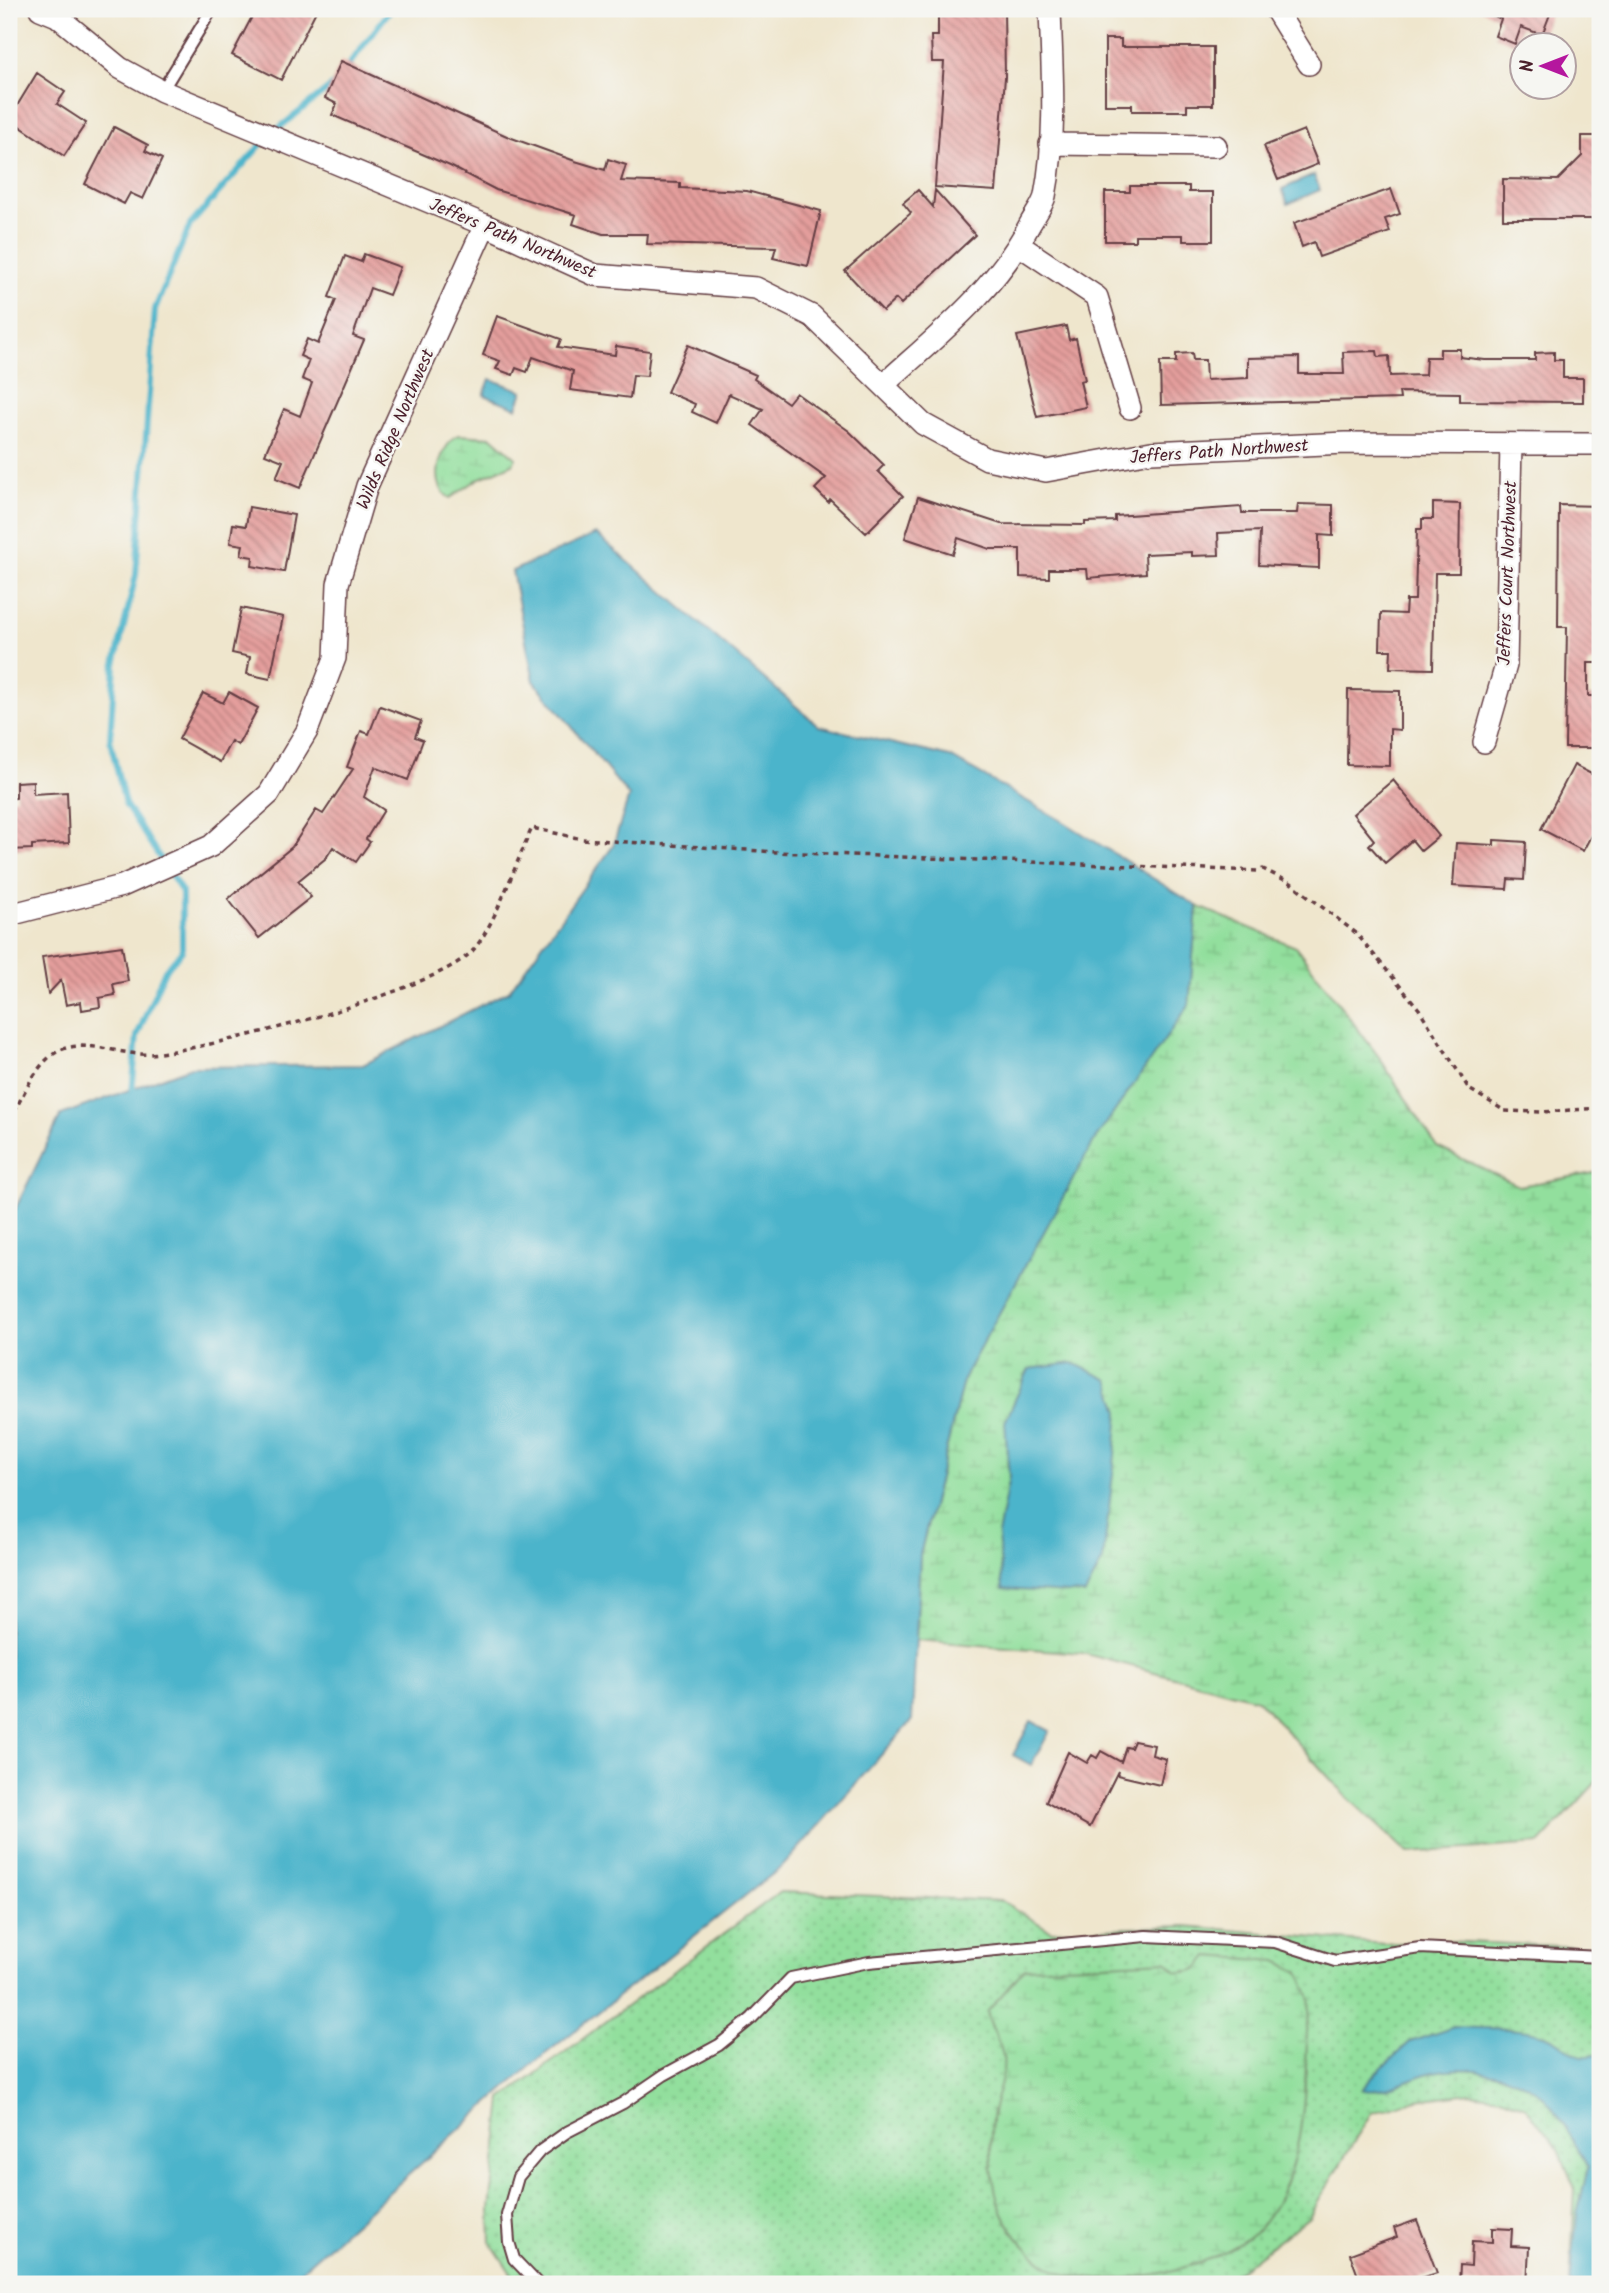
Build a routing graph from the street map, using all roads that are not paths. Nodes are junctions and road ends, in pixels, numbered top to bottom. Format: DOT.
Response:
graph roads {
  1 [pos="40,9"];
  2 [pos="212,9"];
  3 [pos="1050,9"];
  4 [pos="1275,9"];
  5 [pos="1309,64"];
  6 [pos="162,91"];
  7 [pos="1049,144"];
  8 [pos="1216,146"];
  9 [pos="485,225"];
  10 [pos="1019,245"];
  11 [pos="883,386"];
  12 [pos="1130,408"];
  13 [pos="1511,444"];
  14 [pos="1600,444"];
  15 [pos="1484,743"];
  16 [pos="9,915"];
  17 [pos="1600,1957"];
  18 [pos="538,2284"];
  1 -- 6 [label="street, Jeffers Path Northwest"];
  2 -- 6 [label="lane"];
  3 -- 7 [label="street"];
  4 -- 5 [label="street"];
  6 -- 9 [label="street, Jeffers Path Northwest"];
  7 -- 8 [label="street"];
  7 -- 10 [label="street"];
  9 -- 11 [label="street, Jeffers Path Northwest"];
  9 -- 16 [label="street, Wilds Ridge Northwest"];
  10 -- 11 [label="street"];
  10 -- 12 [label="street"];
  11 -- 13 [label="street, Jeffers Path Northwest"];
  13 -- 14 [label="street, Jeffers Path Northwest"];
  13 -- 15 [label="street, Jeffers Court Northwest"];
  17 -- 18 [label="lane"];
}
